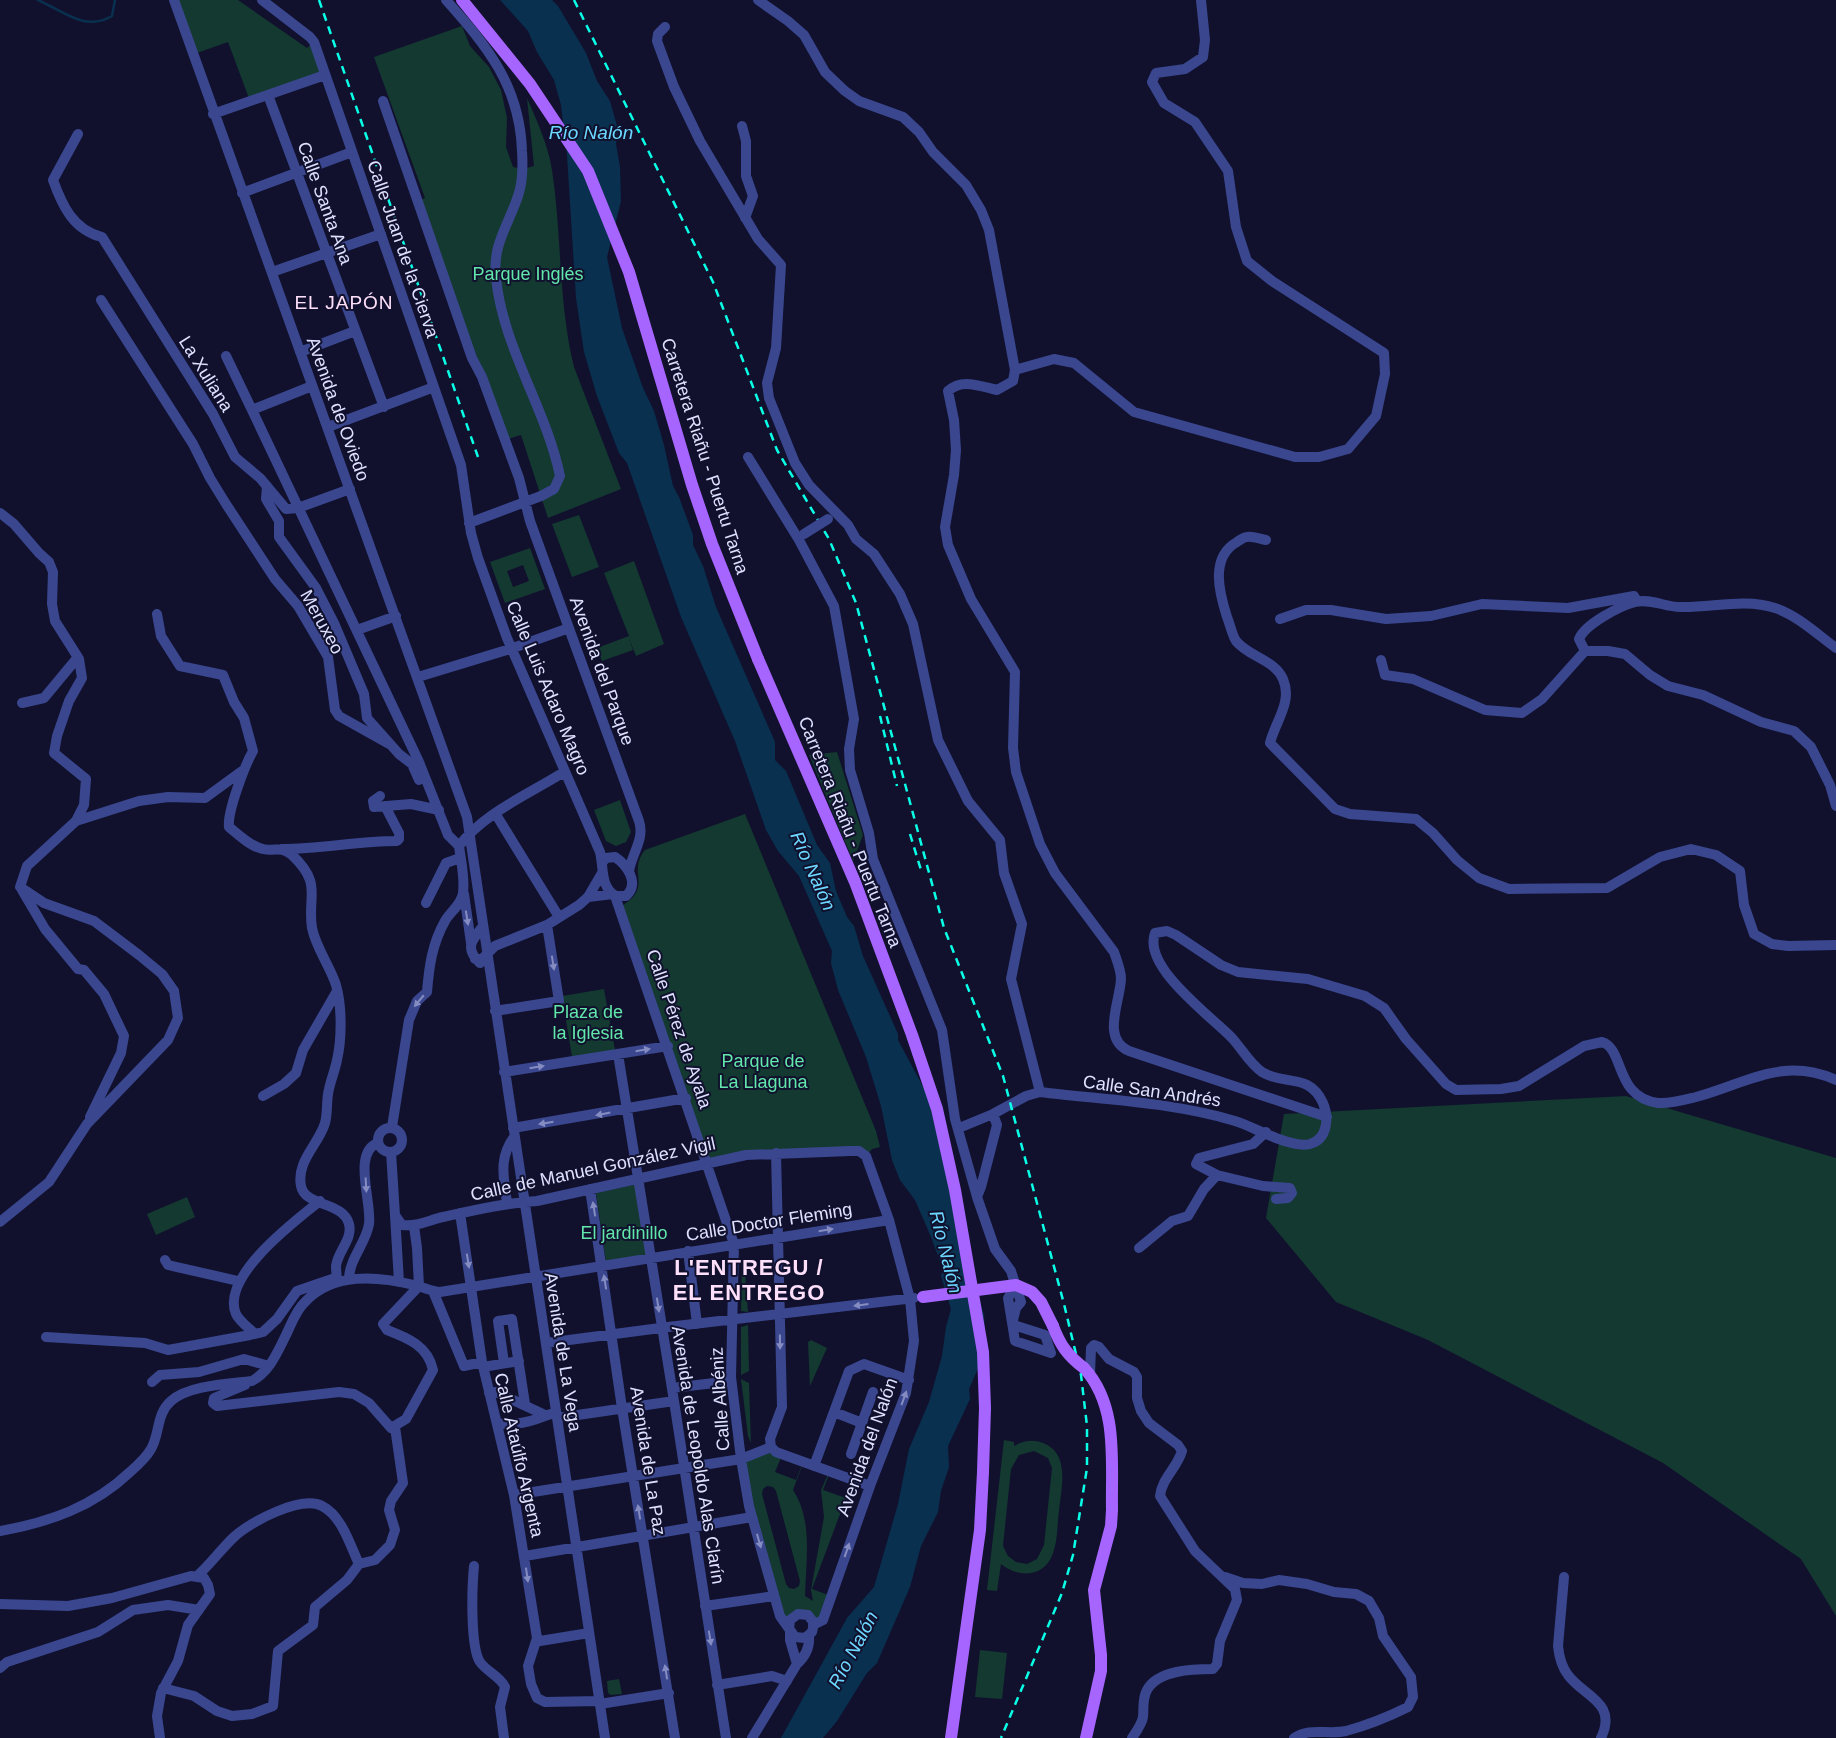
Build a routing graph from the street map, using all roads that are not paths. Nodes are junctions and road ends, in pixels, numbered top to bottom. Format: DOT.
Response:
graph roads {
  1 [pos="174,0"];
  2 [pos="262,0"];
  3 [pos="446,0"];
  4 [pos="462,0"];
  5 [pos="758,0"];
  6 [pos="1200,0"];
  7 [pos="665,27"];
  8 [pos="325,75"];
  9 [pos="268,95"];
  10 [pos="384,101"];
  11 [pos="213,114"];
  12 [pos="742,126"];
  13 [pos="78,134"];
  14 [pos="352,152"];
  15 [pos="296,173"];
  16 [pos="242,193"];
  17 [pos="745,218"];
  18 [pos="380,234"];
  19 [pos="326,253"];
  20 [pos="272,272"];
  21 [pos="101,300"];
  22 [pos="355,331"];
  23 [pos="300,352"];
  24 [pos="226,356"];
  25 [pos="1015,370"];
  26 [pos="312,386"];
  27 [pos="434,388"];
  28 [pos="384,406"];
  29 [pos="252,410"];
  30 [pos="328,428"];
  31 [pos="748,457"];
  32 [pos="268,486"];
  33 [pos="350,489"];
  34 [pos="526,504"];
  35 [pos="298,508"];
  36 [pos="0,513"];
  37 [pos="831,516"];
  38 [pos="470,528"];
  39 [pos="802,537"];
  40 [pos="1266,540"];
  41 [pos="1637,601"];
  42 [pos="157,614"];
  43 [pos="396,616"];
  44 [pos="1280,619"];
  45 [pos="569,628"];
  46 [pos="357,630"];
  47 [pos="512,648"];
  48 [pos="1836,648"];
  49 [pos="1585,651"];
  50 [pos="78,657"];
  51 [pos="1381,660"];
  52 [pos="418,677"];
  53 [pos="22,703"];
  54 [pos="389,744"];
  55 [pos="242,770"];
  56 [pos="566,774"];
  57 [pos="1833,789"];
  58 [pos="380,796"];
  59 [pos="385,806"];
  60 [pos="1836,806"];
  61 [pos="437,810"];
  62 [pos="495,813"];
  63 [pos="76,821"];
  64 [pos="470,830"];
  65 [pos="459,846"];
  66 [pos="282,849"];
  67 [pos="635,849"];
  68 [pos="460,858"];
  69 [pos="605,860"];
  70 [pos="629,870"];
  71 [pos="20,887"];
  72 [pos="464,892"];
  73 [pos="618,895"];
  74 [pos="588,897"];
  75 [pos="426,903"];
  76 [pos="559,917"];
  77 [pos="546,925"];
  78 [pos="483,926"];
  79 [pos="471,942"];
  80 [pos="1836,945"];
  81 [pos="487,956"];
  82 [pos="475,959"];
  83 [pos="489,970"];
  84 [pos="337,991"];
  85 [pos="495,1011"];
  86 [pos="668,1046"];
  87 [pos="618,1054"];
  88 [pos="504,1072"];
  89 [pos="1836,1080"];
  90 [pos="1040,1092"];
  91 [pos="263,1096"];
  92 [pos="686,1098"];
  93 [pos="628,1109"];
  94 [pos="993,1114"];
  95 [pos="1327,1117"];
  96 [pos="85,1127"];
  97 [pos="392,1127"];
  98 [pos="959,1128"];
  99 [pos="1266,1132"];
  100 [pos="514,1133"];
  101 [pos="378,1143"];
  102 [pos="391,1152"];
  103 [pos="776,1153"];
  104 [pos="866,1156"];
  105 [pos="707,1162"];
  106 [pos="1217,1175"];
  107 [pos="639,1178"];
  108 [pos="590,1189"];
  109 [pos="977,1197"];
  110 [pos="1276,1199"];
  111 [pos="320,1201"];
  112 [pos="524,1202"];
  113 [pos="507,1203"];
  114 [pos="460,1213"];
  115 [pos="394,1215"];
  116 [pos="889,1220"];
  117 [pos="0,1222"];
  118 [pos="414,1226"];
  119 [pos="778,1237"];
  120 [pos="734,1244"];
  121 [pos="1139,1248"];
  122 [pos="688,1251"];
  123 [pos="650,1257"];
  124 [pos="165,1260"];
  125 [pos="602,1265"];
  126 [pos="535,1275"];
  127 [pos="348,1278"];
  128 [pos="337,1280"];
  129 [pos="238,1282"];
  130 [pos="399,1282"];
  131 [pos="419,1286"];
  132 [pos="1010,1286"];
  133 [pos="472,1287"];
  134 [pos="433,1291"];
  135 [pos="924,1297"];
  136 [pos="910,1299"];
  137 [pos="779,1314"];
  138 [pos="732,1320"];
  139 [pos="1013,1323"];
  140 [pos="697,1324"];
  141 [pos="662,1328"];
  142 [pos="255,1334"];
  143 [pos="613,1334"];
  144 [pos="46,1337"];
  145 [pos="546,1343"];
  146 [pos="519,1361"];
  147 [pos="504,1363"];
  148 [pos="482,1365"];
  149 [pos="269,1366"];
  150 [pos="1087,1371"];
  151 [pos="909,1380"];
  152 [pos="252,1381"];
  153 [pos="731,1381"];
  154 [pos="152,1382"];
  155 [pos="672,1388"];
  156 [pos="873,1392"];
  157 [pos="489,1393"];
  158 [pos="674,1401"];
  159 [pos="525,1404"];
  160 [pos="622,1408"];
  161 [pos="834,1412"];
  162 [pos="545,1414"];
  163 [pos="557,1416"];
  164 [pos="497,1423"];
  165 [pos="862,1423"];
  166 [pos="395,1427"];
  167 [pos="770,1446"];
  168 [pos="851,1454"];
  169 [pos="741,1460"];
  170 [pos="814,1466"];
  171 [pos="684,1468"];
  172 [pos="633,1476"];
  173 [pos="567,1486"];
  174 [pos="870,1486"];
  175 [pos="514,1495"];
  176 [pos="752,1517"];
  177 [pos="693,1527"];
  178 [pos="0,1531"];
  179 [pos="643,1536"];
  180 [pos="576,1547"];
  181 [pos="525,1556"];
  182 [pos="359,1564"];
  183 [pos="474,1566"];
  184 [pos="197,1576"];
  185 [pos="1224,1577"];
  186 [pos="1564,1577"];
  187 [pos="774,1596"];
  188 [pos="0,1604"];
  189 [pos="705,1606"];
  190 [pos="200,1610"];
  191 [pos="790,1630"];
  192 [pos="811,1630"];
  193 [pos="589,1633"];
  194 [pos="537,1638"];
  195 [pos="797,1664"];
  196 [pos="0,1668"];
  197 [pos="787,1681"];
  198 [pos="717,1686"];
  199 [pos="163,1688"];
  200 [pos="669,1693"];
  201 [pos="600,1702"];
  202 [pos="160,1738"];
  203 [pos="504,1738"];
  204 [pos="605,1738"];
  205 [pos="676,1738"];
  206 [pos="726,1738"];
  207 [pos="752,1738"];
  208 [pos="951,1738"];
  209 [pos="1086,1738"];
  210 [pos="1132,1738"];
  211 [pos="1294,1738"];
  212 [pos="1601,1738"];
  1 -- 11 [label="street, Avenida de Oviedo"];
  2 -- 8 [label="street, Calle Juan de la Cierva"];
  3 -- 34 [label="street"];
  4 -- 208 [label="main road, Carretera Riañu - Puertu Tarna, bridge"];
  5 -- 25 [label="street"];
  6 -- 25 [label="street"];
  7 -- 17 [label="street"];
  8 -- 9 [label="street"];
  8 -- 14 [label="street, Calle Juan de la Cierva"];
  9 -- 11 [label="street"];
  9 -- 15 [label="street, Calle Santa Ana"];
  10 -- 34 [label="street, Avenida del Parque"];
  11 -- 16 [label="street, Avenida de Oviedo"];
  12 -- 17 [label="street"];
  13 -- 32 [label="street, La Xuliana"];
  14 -- 15 [label="street"];
  14 -- 18 [label="street, Calle Juan de la Cierva"];
  15 -- 16 [label="street"];
  15 -- 19 [label="street, Calle Santa Ana"];
  16 -- 20 [label="street, Avenida de Oviedo"];
  17 -- 37 [label="street"];
  18 -- 19 [label="street"];
  18 -- 27 [label="street, Calle Juan de la Cierva"];
  19 -- 20 [label="street"];
  19 -- 22 [label="street, Calle Santa Ana"];
  20 -- 23 [label="street, Avenida de Oviedo"];
  21 -- 54 [label="street, Meruxeo"];
  22 -- 23 [label="street"];
  22 -- 28 [label="street, Calle Santa Ana"];
  23 -- 26 [label="street, Avenida de Oviedo"];
  24 -- 29 [label="street"];
  25 -- 95 [label="street"];
  26 -- 29 [label="street"];
  26 -- 30 [label="street, Avenida de Oviedo"];
  27 -- 28 [label="street"];
  27 -- 38 [label="street, Calle Juan de la Cierva"];
  28 -- 30 [label="street"];
  29 -- 35 [label="street"];
  30 -- 33 [label="street, Avenida de Oviedo"];
  31 -- 39 [label="street"];
  32 -- 35 [label="street, La Xuliana"];
  32 -- 54 [label="street"];
  33 -- 35 [label="street"];
  33 -- 43 [label="street, Avenida de Oviedo"];
  34 -- 38 [label="street"];
  34 -- 45 [label="street, Avenida del Parque"];
  35 -- 46 [label="street"];
  36 -- 50 [label="street"];
  37 -- 39 [label="street, bridge"];
  37 -- 90 [label="street"];
  38 -- 47 [label="street, Calle Luis Adaro Magro"];
  39 -- 98 [label="street"];
  40 -- 80 [label="street"];
  41 -- 44 [label="street"];
  41 -- 48 [label="street"];
  41 -- 49 [label="street"];
  42 -- 55 [label="street"];
  43 -- 46 [label="street"];
  43 -- 52 [label="street, Avenida de Oviedo"];
  45 -- 47 [label="street"];
  45 -- 67 [label="street, Avenida del Parque"];
  46 -- 61 [label="street"];
  47 -- 52 [label="street"];
  47 -- 56 [label="street, Calle Luis Adaro Magro"];
  49 -- 51 [label="street"];
  49 -- 57 [label="street"];
  50 -- 53 [label="street"];
  50 -- 63 [label="street"];
  52 -- 64 [label="street, Avenida de Oviedo"];
  54 -- 61 [label="street"];
  55 -- 63 [label="street"];
  55 -- 66 [label="street"];
  56 -- 62 [label="street"];
  56 -- 69 [label="street, Calle Luis Adaro Magro"];
  57 -- 60 [label="street"];
  58 -- 59 [label="street"];
  59 -- 61 [label="street"];
  59 -- 66 [label="street"];
  61 -- 65 [label="street"];
  62 -- 64 [label="street"];
  62 -- 76 [label="street"];
  63 -- 71 [label="street"];
  64 -- 65 [label="street"];
  64 -- 78 [label="street, Avenida de La Vega"];
  65 -- 68 [label="street"];
  66 -- 84 [label="street"];
  67 -- 69 [label="street"];
  67 -- 70 [label="street, Avenida del Parque"];
  68 -- 72 [label="street"];
  68 -- 75 [label="street"];
  69 -- 70 [label="street"];
  69 -- 73 [label="street, Calle Luis Adaro Magro"];
  69 -- 74 [label="street"];
  70 -- 73 [label="street, Avenida del Parque"];
  71 -- 96 [label="street"];
  71 -- 96 [label="street"];
  72 -- 79 [label="street, one-way"];
  72 -- 97 [label="street, one-way"];
  73 -- 74 [label="street"];
  73 -- 86 [label="street, Calle Pérez de Ayala"];
  74 -- 76 [label="street"];
  76 -- 77 [label="street"];
  77 -- 81 [label="street"];
  77 -- 85 [label="street, one-way"];
  78 -- 79 [label="street"];
  78 -- 81 [label="street, Avenida de La Vega"];
  79 -- 82 [label="street"];
  81 -- 82 [label="street"];
  81 -- 83 [label="street, Avenida de La Vega"];
  82 -- 83 [label="street"];
  83 -- 85 [label="street, Avenida de La Vega"];
  84 -- 91 [label="street"];
  84 -- 111 [label="street"];
  85 -- 88 [label="street, Avenida de La Vega"];
  87 -- 86 [label="street, one-way"];
  86 -- 92 [label="street, Calle Pérez de Ayala"];
  88 -- 87 [label="street, one-way"];
  87 -- 93 [label="street, Avenida de Leopoldo Alas Clarín"];
  88 -- 100 [label="street, Avenida de La Vega"];
  89 -- 95 [label="street"];
  90 -- 94 [label="street, Calle San Andrés"];
  90 -- 99 [label="street, Calle San Andrés"];
  92 -- 93 [label="street"];
  92 -- 105 [label="street, Calle Pérez de Ayala"];
  93 -- 100 [label="street, one-way"];
  93 -- 107 [label="street, Avenida de Leopoldo Alas Clarín"];
  94 -- 98 [label="street, Calle San Andrés"];
  94 -- 109 [label="street"];
  95 -- 99 [label="street, Calle San Andrés"];
  96 -- 117 [label="street"];
  97 -- 101 [label="street"];
  97 -- 102 [label="street"];
  98 -- 109 [label="street"];
  99 -- 106 [label="street"];
  100 -- 112 [label="street, Avenida de La Vega"];
  100 -- 113 [label="street"];
  101 -- 102 [label="street"];
  101 -- 127 [label="street, one-way"];
  102 -- 115 [label="street"];
  103 -- 104 [label="street, Calle de Manuel González Vigil"];
  103 -- 105 [label="street, Calle de Manuel González Vigil"];
  103 -- 119 [label="street"];
  104 -- 116 [label="street, Avenida del Nalón"];
  105 -- 107 [label="street, Calle de Manuel González Vigil"];
  105 -- 120 [label="street, Calle Albéniz"];
  106 -- 110 [label="street"];
  106 -- 121 [label="street"];
  107 -- 108 [label="street, Calle de Manuel González Vigil"];
  107 -- 123 [label="street, Avenida de Leopoldo Alas Clarín"];
  108 -- 112 [label="street, Calle de Manuel González Vigil"];
  125 -- 108 [label="street, Avenida de La Paz, one-way"];
  109 -- 132 [label="street"];
  111 -- 128 [label="street"];
  111 -- 129 [label="street"];
  112 -- 113 [label="street, Calle de Manuel González Vigil"];
  112 -- 126 [label="street, Avenida de La Vega"];
  113 -- 114 [label="street, Calle de Manuel González Vigil"];
  114 -- 118 [label="street, Calle de Manuel González Vigil"];
  114 -- 133 [label="street, Calle Ataúlfo Argenta, one-way"];
  115 -- 118 [label="street"];
  115 -- 130 [label="street"];
  119 -- 116 [label="street, Calle Doctor Fleming, one-way"];
  116 -- 136 [label="street, Avenida del Nalón"];
  118 -- 131 [label="street"];
  119 -- 120 [label="street, Calle Doctor Fleming"];
  119 -- 137 [label="street"];
  120 -- 122 [label="street, Calle Doctor Fleming"];
  120 -- 138 [label="street, Calle Albéniz"];
  122 -- 123 [label="street, Calle Doctor Fleming"];
  122 -- 140 [label="street"];
  123 -- 125 [label="street, Calle Doctor Fleming"];
  123 -- 141 [label="street, Avenida de Leopoldo Alas Clarín, one-way"];
  124 -- 129 [label="street"];
  125 -- 126 [label="street, Calle Doctor Fleming"];
  143 -- 125 [label="street, Avenida de La Paz, one-way"];
  126 -- 133 [label="street, Calle Doctor Fleming"];
  126 -- 145 [label="street, Avenida de La Vega"];
  127 -- 128 [label="street"];
  127 -- 130 [label="street"];
  128 -- 142 [label="street"];
  128 -- 149 [label="street"];
  129 -- 142 [label="street"];
  130 -- 131 [label="street"];
  131 -- 134 [label="street"];
  131 -- 166 [label="street"];
  132 -- 135 [label="main road"];
  132 -- 139 [label="street"];
  132 -- 150 [label="main road, bridge"];
  133 -- 134 [label="street, Calle Doctor Fleming"];
  133 -- 148 [label="street, Calle Ataúlfo Argenta"];
  134 -- 148 [label="street"];
  135 -- 136 [label="street"];
  136 -- 137 [label="street, one-way"];
  136 -- 151 [label="street, Avenida del Nalón"];
  137 -- 138 [label="street"];
  137 -- 167 [label="street, one-way"];
  138 -- 140 [label="street"];
  138 -- 153 [label="street, Calle Albéniz"];
  140 -- 141 [label="street"];
  141 -- 143 [label="street"];
  141 -- 155 [label="street, Avenida de Leopoldo Alas Clarín"];
  142 -- 144 [label="street"];
  143 -- 145 [label="street"];
  143 -- 160 [label="street, Avenida de La Paz"];
  145 -- 163 [label="street, Avenida de La Vega"];
  146 -- 147 [label="street"];
  146 -- 147 [label="street"];
  146 -- 159 [label="street"];
  147 -- 148 [label="street"];
  148 -- 157 [label="street, Calle Ataúlfo Argenta"];
  149 -- 152 [label="street"];
  149 -- 154 [label="street"];
  150 -- 185 [label="street"];
  150 -- 209 [label="main road"];
  151 -- 161 [label="street"];
  174 -- 151 [label="street, Avenida del Nalón, one-way"];
  152 -- 166 [label="street"];
  152 -- 178 [label="street"];
  153 -- 155 [label="street"];
  153 -- 169 [label="street, Calle Albéniz"];
  155 -- 158 [label="street, Avenida de Leopoldo Alas Clarín"];
  156 -- 165 [label="street"];
  157 -- 159 [label="street"];
  157 -- 164 [label="street, Calle Ataúlfo Argenta"];
  158 -- 160 [label="street"];
  158 -- 171 [label="street, Avenida de Leopoldo Alas Clarín"];
  159 -- 162 [label="street"];
  160 -- 163 [label="street"];
  160 -- 172 [label="street, Avenida de La Paz"];
  161 -- 165 [label="street"];
  161 -- 170 [label="street"];
  162 -- 163 [label="street"];
  162 -- 164 [label="street"];
  163 -- 173 [label="street, Avenida de La Vega"];
  164 -- 175 [label="street, Calle Ataúlfo Argenta"];
  165 -- 168 [label="street"];
  166 -- 182 [label="street"];
  167 -- 169 [label="street"];
  167 -- 170 [label="street"];
  169 -- 171 [label="street"];
  169 -- 176 [label="street, Calle Albéniz"];
  170 -- 174 [label="street"];
  171 -- 172 [label="street"];
  171 -- 177 [label="street, Avenida de Leopoldo Alas Clarín"];
  172 -- 173 [label="street"];
  179 -- 172 [label="street, Avenida de La Paz, one-way"];
  173 -- 175 [label="street"];
  173 -- 180 [label="street, Avenida de La Vega"];
  192 -- 174 [label="street, Avenida del Nalón, one-way"];
  175 -- 181 [label="street, Calle Ataúlfo Argenta"];
  176 -- 177 [label="street"];
  176 -- 187 [label="street, Calle Albéniz, one-way"];
  177 -- 179 [label="street"];
  177 -- 189 [label="street, Avenida de Leopoldo Alas Clarín"];
  179 -- 180 [label="street"];
  200 -- 179 [label="street, Avenida de La Paz, one-way"];
  180 -- 181 [label="street"];
  180 -- 193 [label="street, Avenida de La Vega"];
  181 -- 194 [label="street, Calle Ataúlfo Argenta, one-way"];
  182 -- 184 [label="street"];
  182 -- 199 [label="street"];
  183 -- 203 [label="street"];
  184 -- 188 [label="street"];
  184 -- 190 [label="street"];
  185 -- 210 [label="street"];
  185 -- 211 [label="street"];
  186 -- 212 [label="street"];
  187 -- 189 [label="street"];
  187 -- 191 [label="street, Calle Albéniz"];
  189 -- 198 [label="street, Avenida de Leopoldo Alas Clarín, one-way"];
  190 -- 196 [label="street"];
  190 -- 199 [label="street"];
  191 -- 192 [label="street"];
  191 -- 192 [label="street"];
  191 -- 195 [label="street"];
  192 -- 195 [label="street, Avenida del Nalón"];
  193 -- 194 [label="street"];
  193 -- 201 [label="street, Avenida de La Vega"];
  194 -- 201 [label="street, Calle Ataúlfo Argenta"];
  195 -- 197 [label="street, Avenida del Nalón"];
  197 -- 198 [label="street"];
  197 -- 207 [label="street, Avenida del Nalón"];
  198 -- 206 [label="street, Avenida de Leopoldo Alas Clarín"];
  199 -- 202 [label="street"];
  200 -- 201 [label="street"];
  200 -- 205 [label="street, Avenida de La Paz"];
  201 -- 204 [label="street, Avenida de La Vega"];
}
